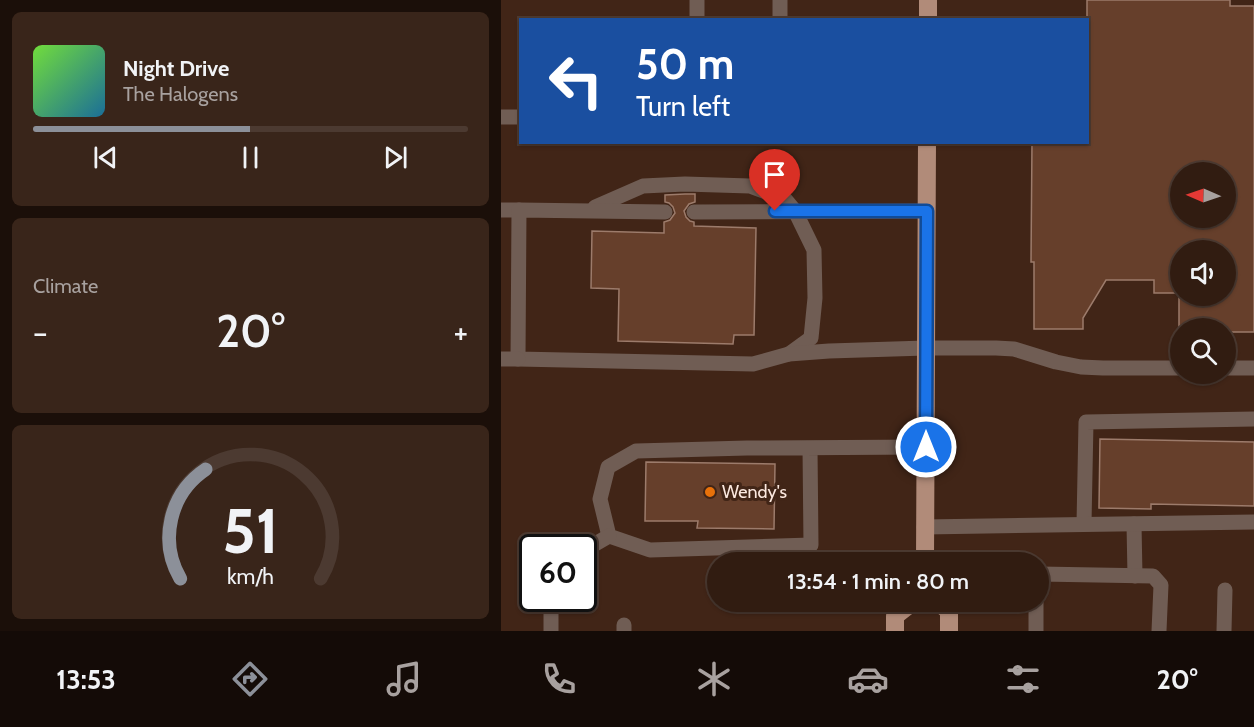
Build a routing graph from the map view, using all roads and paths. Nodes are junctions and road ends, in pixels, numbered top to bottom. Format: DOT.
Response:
graph roads {
  1 [pos="697,0"];
  2 [pos="780,0"];
  3 [pos="928,0"];
  4 [pos="697,18"];
  5 [pos="780,18"];
  6 [pos="928,18"];
  7 [pos="501,117"];
  8 [pos="519,117"];
  9 [pos="927,144"];
  10 [pos="501,210"];
  11 [pos="519,210"];
  12 [pos="589,210"];
  13 [pos="795,211"];
  14 [pos="927,211"];
  15 [pos="665,212"];
  16 [pos="694,212"];
  17 [pos="926,348"];
  18 [pos="789,354"];
  19 [pos="501,358"];
  20 [pos="518,358"];
  21 [pos="1170,368"];
  22 [pos="1236,368"];
  23 [pos="1254,368"];
  24 [pos="1254,419"];
  25 [pos="926,447"];
  26 [pos="810,448"];
  27 [pos="1254,522"];
  28 [pos="1084,524"];
  29 [pos="1134,524"];
  30 [pos="924,527"];
  31 [pos="609,536"];
  32 [pos="597,543"];
  33 [pos="925,552"];
  34 [pos="1049,574"];
  35 [pos="1135,576"];
  36 [pos="1225,590"];
  37 [pos="551,612"];
  38 [pos="900,612"];
  39 [pos="949,612"];
  40 [pos="1036,612"];
  41 [pos="551,631"];
  42 [pos="895,631"];
  43 [pos="949,631"];
  44 [pos="1036,631"];
  45 [pos="1159,631"];
  46 [pos="1224,631"];
  1 -- 4 [label="lane"];
  2 -- 5 [label="lane"];
  3 -- 6 [label="main road"];
  7 -- 8 [label="lane"];
  9 -- 14 [label="main road"];
  10 -- 11 [label="lane"];
  11 -- 12 [label="lane"];
  11 -- 20 [label="lane"];
  12 -- 13 [label="lane"];
  12 -- 15 [label="lane"];
  13 -- 14 [label="lane"];
  13 -- 16 [label="lane"];
  13 -- 18 [label="lane"];
  14 -- 17 [label="main road"];
  17 -- 18 [label="lane"];
  17 -- 21 [label="lane"];
  17 -- 25 [label="main road"];
  18 -- 20 [label="lane"];
  19 -- 20 [label="lane"];
  22 -- 23 [label="lane"];
  24 -- 28 [label="lane"];
  25 -- 26 [label="lane"];
  25 -- 30 [label="main road"];
  26 -- 31 [label="lane"];
  26 -- 31 [label="lane"];
  27 -- 29 [label="lane"];
  28 -- 29 [label="lane"];
  28 -- 30 [label="lane"];
  29 -- 35 [label="lane"];
  30 -- 33 [label="main road"];
  31 -- 32 [label="lane"];
  34 -- 35 [label="lane"];
  35 -- 45 [label="lane"];
  36 -- 46 [label="lane"];
  37 -- 41 [label="lane"];
  38 -- 42 [label="main road"];
  39 -- 43 [label="main road"];
  40 -- 44 [label="lane"];
}
